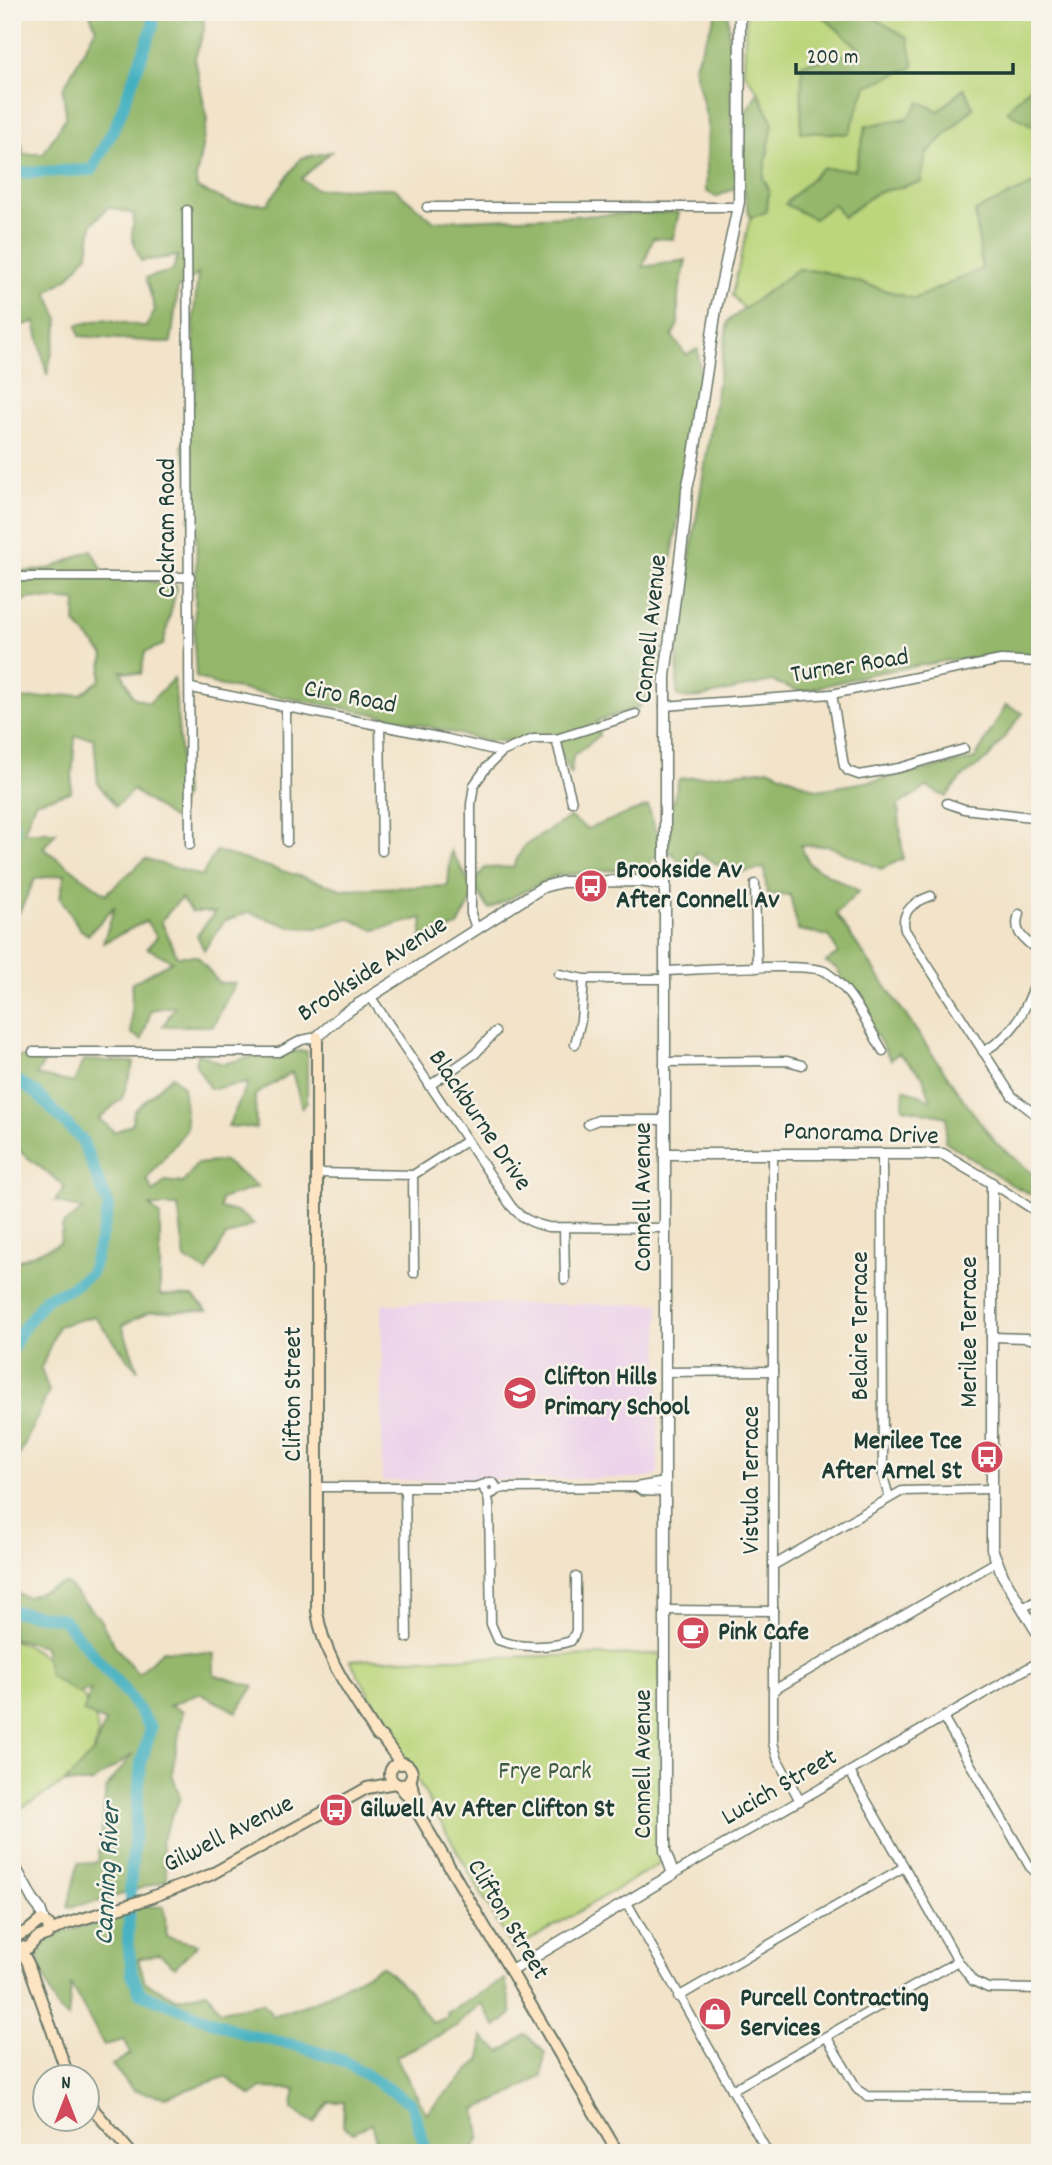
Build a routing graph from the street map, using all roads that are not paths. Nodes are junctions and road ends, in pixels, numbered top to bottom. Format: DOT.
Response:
graph roads {
  1 [pos="740,12"];
  2 [pos="738,207"];
  3 [pos="427,208"];
  4 [pos="187,210"];
  5 [pos="12,577"];
  6 [pos="190,577"];
  7 [pos="1040,663"];
  8 [pos="191,688"];
  9 [pos="832,694"];
  10 [pos="664,706"];
  11 [pos="286,707"];
  12 [pos="636,713"];
  13 [pos="380,725"];
  14 [pos="556,739"];
  15 [pos="964,749"];
  16 [pos="502,752"];
  17 [pos="572,802"];
  18 [pos="947,803"];
  19 [pos="1039,815"];
  20 [pos="287,842"];
  21 [pos="190,845"];
  22 [pos="382,851"];
  23 [pos="665,880"];
  24 [pos="755,884"];
  25 [pos="931,896"];
  26 [pos="1019,914"];
  27 [pos="476,928"];
  28 [pos="1040,953"];
  29 [pos="757,968"];
  30 [pos="1040,973"];
  31 [pos="559,974"];
  32 [pos="665,975"];
  33 [pos="584,979"];
  34 [pos="370,996"];
  35 [pos="495,1032"];
  36 [pos="317,1037"];
  37 [pos="575,1044"];
  38 [pos="883,1051"];
  39 [pos="33,1052"];
  40 [pos="983,1052"];
  41 [pos="665,1062"];
  42 [pos="802,1065"];
  43 [pos="429,1086"];
  44 [pos="1040,1118"];
  45 [pos="665,1121"];
  46 [pos="588,1124"];
  47 [pos="466,1141"];
  48 [pos="774,1153"];
  49 [pos="882,1153"];
  50 [pos="665,1154"];
  51 [pos="317,1173"];
  52 [pos="413,1175"];
  53 [pos="992,1183"];
  54 [pos="1040,1214"];
  55 [pos="564,1228"];
  56 [pos="664,1228"];
  57 [pos="414,1273"];
  58 [pos="565,1280"];
  59 [pos="991,1338"];
  60 [pos="1040,1341"];
  61 [pos="773,1371"];
  62 [pos="666,1372"];
  63 [pos="317,1487"];
  64 [pos="665,1487"];
  65 [pos="405,1488"];
  66 [pos="991,1489"];
  67 [pos="492,1491"];
  68 [pos="889,1497"];
  69 [pos="996,1562"];
  70 [pos="774,1565"];
  71 [pos="576,1577"];
  72 [pos="1040,1599"];
  73 [pos="1022,1608"];
  74 [pos="665,1610"];
  75 [pos="773,1611"];
  76 [pos="1040,1637"];
  77 [pos="407,1638"];
  78 [pos="1040,1661"];
  79 [pos="774,1690"];
  80 [pos="943,1717"];
  81 [pos="850,1772"];
  82 [pos="395,1775"];
  83 [pos="410,1780"];
  84 [pos="800,1801"];
  85 [pos="12,1861"];
  86 [pos="904,1867"];
  87 [pos="673,1874"];
  88 [pos="1040,1876"];
  89 [pos="626,1901"];
  90 [pos="44,1925"];
  91 [pos="18,1944"];
  92 [pos="958,1961"];
  93 [pos="513,1967"];
  94 [pos="1040,1989"];
  95 [pos="678,1997"];
  96 [pos="827,2038"];
  97 [pos="64,2064"];
  98 [pos="732,2090"];
  99 [pos="1040,2098"];
  100 [pos="102,2119"];
  101 [pos="131,2153"];
  102 [pos="618,2153"];
  103 [pos="768,2153"];
  1 -- 2 [label="street, Connell Avenue"];
  2 -- 3 [label="street"];
  2 -- 10 [label="street, Connell Avenue"];
  4 -- 6 [label="street, Cockram Road"];
  5 -- 6 [label="street"];
  6 -- 8 [label="street, Cockram Road"];
  7 -- 9 [label="street, Turner Road"];
  8 -- 11 [label="street, Ciro Road"];
  8 -- 21 [label="street, Cockram Road"];
  9 -- 10 [label="street, Turner Road"];
  9 -- 15 [label="street"];
  10 -- 23 [label="street, Connell Avenue"];
  11 -- 13 [label="street, Ciro Road"];
  11 -- 20 [label="street"];
  12 -- 14 [label="street"];
  13 -- 16 [label="street, Ciro Road"];
  13 -- 22 [label="street"];
  14 -- 16 [label="street"];
  14 -- 17 [label="street"];
  16 -- 27 [label="street"];
  18 -- 19 [label="street"];
  23 -- 27 [label="street, Brookside Avenue"];
  23 -- 32 [label="street, Connell Avenue"];
  24 -- 29 [label="street"];
  25 -- 40 [label="street"];
  26 -- 28 [label="street"];
  27 -- 34 [label="street, Brookside Avenue"];
  29 -- 32 [label="street"];
  29 -- 38 [label="street"];
  30 -- 40 [label="street"];
  31 -- 33 [label="street"];
  32 -- 33 [label="street"];
  32 -- 41 [label="street, Connell Avenue"];
  33 -- 37 [label="street"];
  34 -- 36 [label="street, Brookside Avenue"];
  34 -- 43 [label="street, Blackburne Drive"];
  35 -- 43 [label="street"];
  36 -- 39 [label="street, Brookside Avenue"];
  36 -- 51 [label="main road, Clifton Street"];
  40 -- 44 [label="street"];
  41 -- 42 [label="street"];
  41 -- 45 [label="street, Connell Avenue"];
  43 -- 47 [label="street, Blackburne Drive"];
  45 -- 46 [label="street"];
  45 -- 50 [label="street, Connell Avenue"];
  47 -- 52 [label="street"];
  47 -- 55 [label="street, Blackburne Drive"];
  48 -- 49 [label="street, Panorama Drive"];
  48 -- 50 [label="street, Panorama Drive"];
  48 -- 61 [label="street, Vistula Terrace"];
  49 -- 53 [label="street, Panorama Drive"];
  49 -- 68 [label="street, Belaire Terrace"];
  50 -- 56 [label="street, Connell Avenue"];
  51 -- 52 [label="street"];
  51 -- 63 [label="main road, Clifton Street"];
  52 -- 57 [label="street"];
  53 -- 54 [label="street, Panorama Drive"];
  53 -- 59 [label="street, Merilee Terrace"];
  55 -- 56 [label="street, Blackburne Drive"];
  55 -- 58 [label="street"];
  56 -- 62 [label="street, Connell Avenue"];
  59 -- 60 [label="street"];
  59 -- 66 [label="street, Merilee Terrace"];
  61 -- 62 [label="street"];
  61 -- 70 [label="street, Vistula Terrace"];
  62 -- 64 [label="street, Connell Avenue"];
  63 -- 65 [label="street"];
  63 -- 82 [label="main road, Clifton Street"];
  64 -- 67 [label="street"];
  64 -- 74 [label="street, Connell Avenue"];
  65 -- 67 [label="street"];
  65 -- 77 [label="street"];
  66 -- 68 [label="street"];
  66 -- 69 [label="street, Merilee Terrace"];
  67 -- 71 [label="street"];
  68 -- 70 [label="street"];
  69 -- 73 [label="street, Merilee Terrace"];
  69 -- 79 [label="street"];
  70 -- 75 [label="street, Vistula Terrace"];
  72 -- 73 [label="street"];
  73 -- 76 [label="street, Merilee Terrace"];
  74 -- 75 [label="street"];
  74 -- 87 [label="street, Connell Avenue"];
  75 -- 79 [label="street, Vistula Terrace"];
  78 -- 80 [label="street, Lucich Street"];
  79 -- 84 [label="street, Vistula Terrace"];
  80 -- 81 [label="street, Lucich Street"];
  80 -- 88 [label="street"];
  81 -- 84 [label="street, Lucich Street"];
  81 -- 86 [label="street"];
  82 -- 83 [label="main road, Gilwell Avenue"];
  82 -- 83 [label="main road, Clifton Street"];
  82 -- 90 [label="main road, Gilwell Avenue"];
  82 -- 93 [label="main road, Clifton Street"];
  83 -- 93 [label="main road, Clifton Street"];
  84 -- 87 [label="street, Lucich Street"];
  85 -- 90 [label="street"];
  86 -- 92 [label="street"];
  86 -- 95 [label="street"];
  87 -- 89 [label="street, Lucich Street"];
  89 -- 93 [label="street, Lucich Street"];
  89 -- 95 [label="street"];
  90 -- 91 [label="main road"];
  90 -- 91 [label="main road"];
  91 -- 97 [label="main road"];
  92 -- 94 [label="street"];
  92 -- 96 [label="street"];
  93 -- 102 [label="main road, Clifton Street"];
  95 -- 98 [label="street"];
  96 -- 98 [label="street"];
  96 -- 99 [label="street"];
  98 -- 103 [label="street"];
  100 -- 101 [label="main road"];
}
